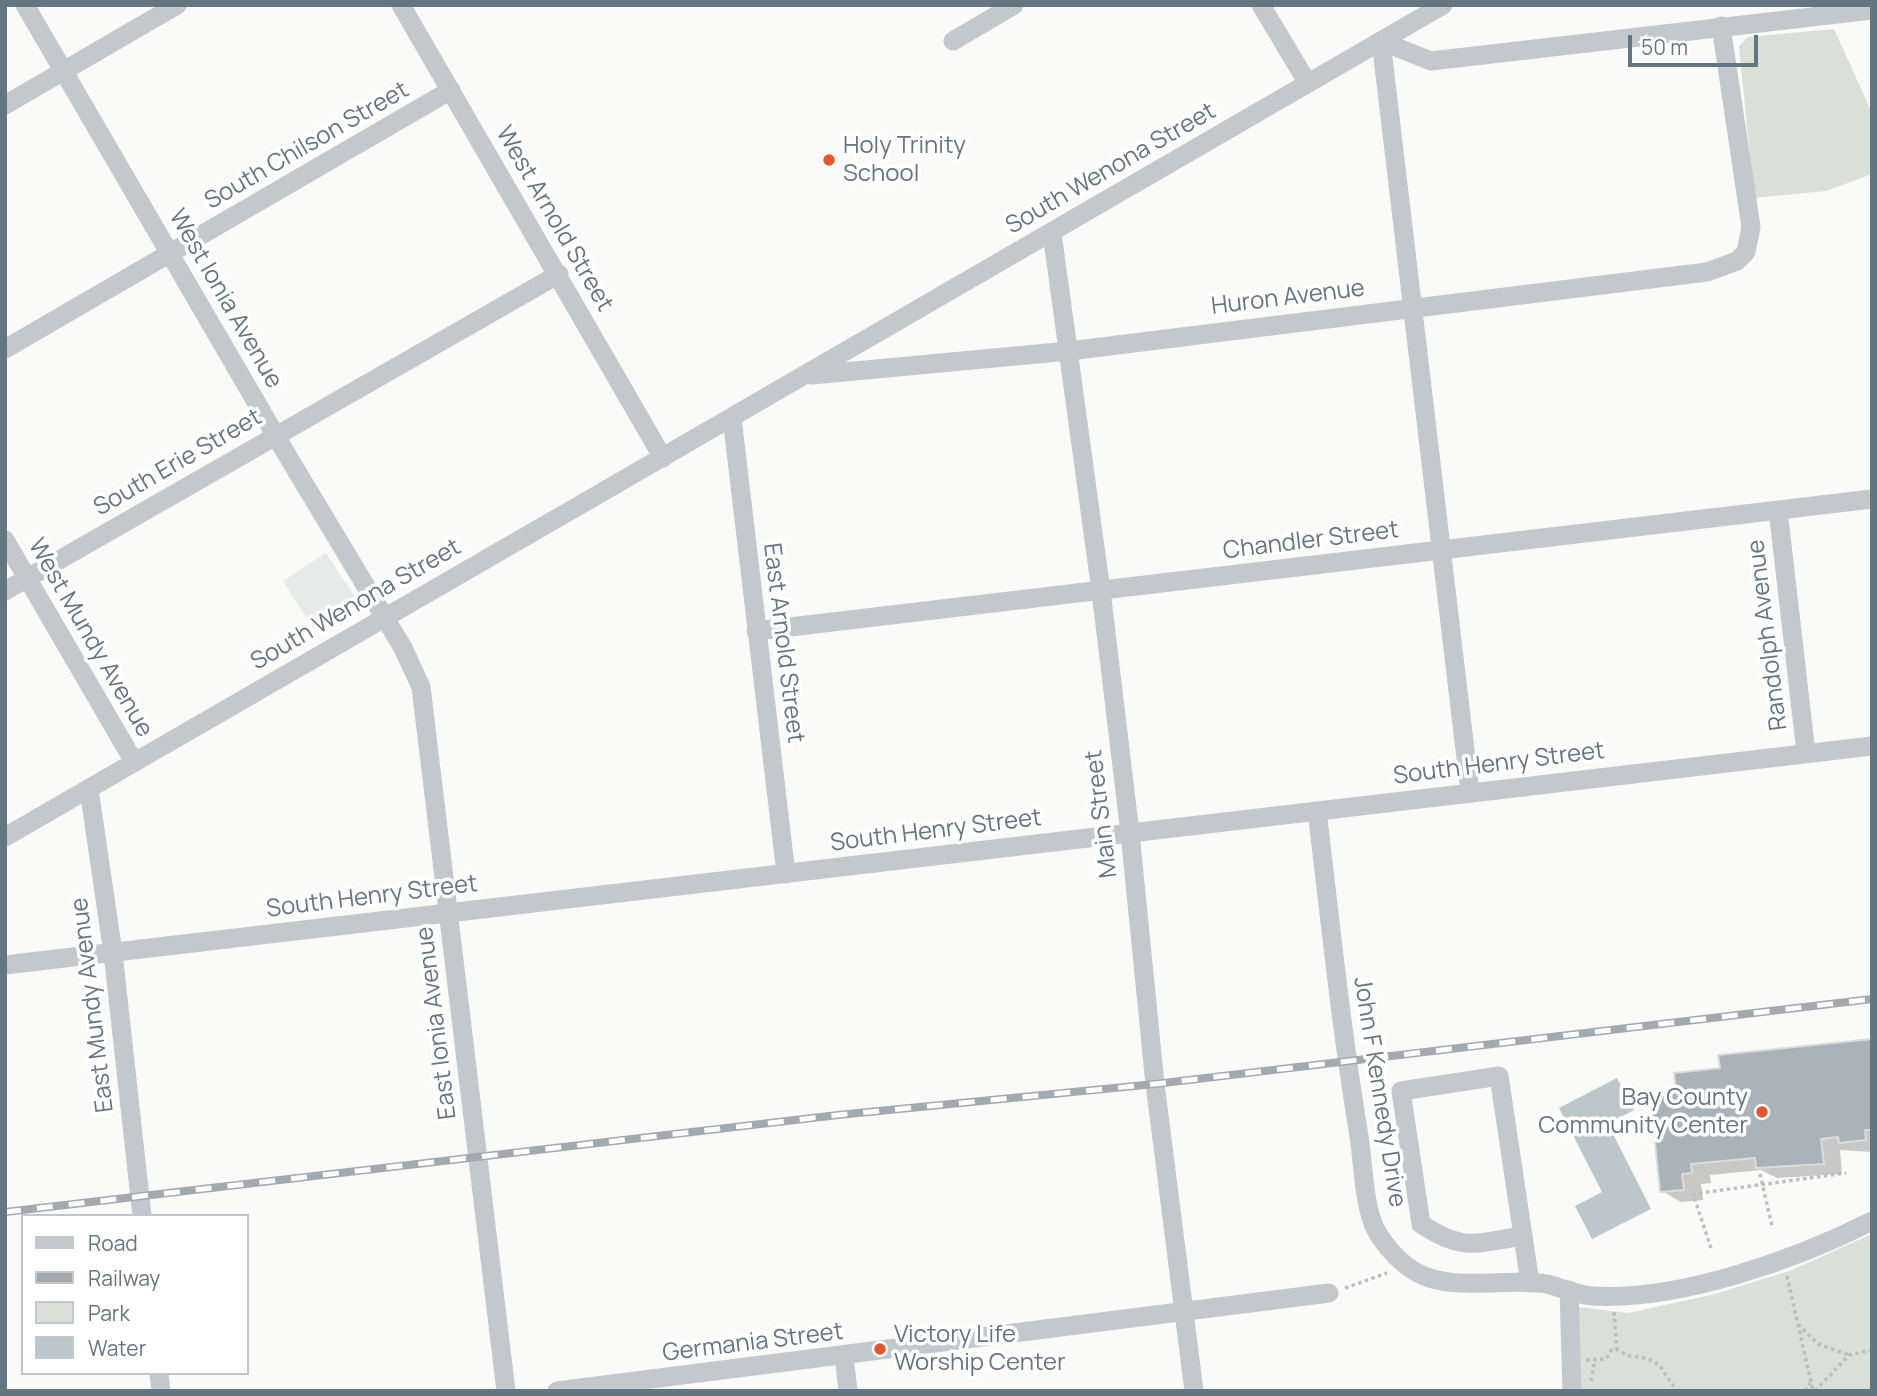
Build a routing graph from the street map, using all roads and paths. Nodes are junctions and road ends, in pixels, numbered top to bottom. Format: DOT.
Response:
graph roads {
  1 [pos="25,5"];
  2 [pos="177,5"];
  3 [pos="401,5"];
  4 [pos="1014,5"];
  5 [pos="1261,5"];
  6 [pos="1443,5"];
  7 [pos="1872,10"];
  8 [pos="1721,26"];
  9 [pos="953,41"];
  10 [pos="1381,41"];
  11 [pos="64,71"];
  12 [pos="1307,82"];
  13 [pos="451,90"];
  14 [pos="5,105"];
  15 [pos="1052,233"];
  16 [pos="171,253"];
  17 [pos="559,274"];
  18 [pos="1412,307"];
  19 [pos="5,349"];
  20 [pos="1069,351"];
  21 [pos="804,376"];
  22 [pos="732,418"];
  23 [pos="275,435"];
  24 [pos="663,458"];
  25 [pos="1872,499"];
  26 [pos="1778,510"];
  27 [pos="5,540"];
  28 [pos="1441,551"];
  29 [pos="27,579"];
  30 [pos="5,591"];
  31 [pos="1101,591"];
  32 [pos="383,618"];
  33 [pos="756,631"];
  34 [pos="1872,746"];
  35 [pos="1806,753"];
  36 [pos="133,760"];
  37 [pos="89,789"];
  38 [pos="1470,792"];
  39 [pos="1317,811"];
  40 [pos="1130,833"];
  41 [pos="5,837"];
  42 [pos="786,874"];
  43 [pos="449,911"];
  44 [pos="113,953"];
  45 [pos="5,965"];
  46 [pos="1846,1173"];
  47 [pos="1760,1174"];
  48 [pos="1762,1185"];
  49 [pos="142,1214"];
  50 [pos="1872,1221"];
  51 [pos="1772,1226"];
  52 [pos="1523,1236"];
  53 [pos="1711,1248"];
  54 [pos="1404,1262"];
  55 [pos="1786,1274"];
  56 [pos="1530,1283"];
  57 [pos="1569,1290"];
  58 [pos="1329,1293"];
  59 [pos="1613,1296"];
  60 [pos="1186,1313"];
  61 [pos="1798,1324"];
  62 [pos="1617,1349"];
  63 [pos="1872,1350"];
  64 [pos="1849,1354"];
  65 [pos="844,1356"];
  66 [pos="1595,1360"];
  67 [pos="1570,1361"];
  68 [pos="1810,1381"];
  69 [pos="1581,1389"];
  70 [pos="506,1391"];
  71 [pos="557,1391"];
  72 [pos="849,1391"];
  73 [pos="1194,1391"];
  74 [pos="1678,1391"];
  75 [pos="1805,1391"];
  76 [pos="1814,1391"];
  1 -- 11 [label="street, West Ionia Avenue"];
  2 -- 11 [label="street"];
  3 -- 13 [label="street, West Arnold Street"];
  4 -- 9 [label="street"];
  5 -- 12 [label="street"];
  6 -- 10 [label="street, South Wenona Street"];
  7 -- 8 [label="street"];
  8 -- 10 [label="street"];
  8 -- 18 [label="street, Huron Avenue"];
  10 -- 12 [label="street, South Wenona Street"];
  10 -- 18 [label="street"];
  11 -- 14 [label="street"];
  11 -- 16 [label="street, West Ionia Avenue"];
  12 -- 15 [label="street, South Wenona Street"];
  13 -- 16 [label="street, South Chilson Street"];
  13 -- 17 [label="street, West Arnold Street"];
  15 -- 20 [label="street, Main Street"];
  15 -- 21 [label="street, South Wenona Street"];
  16 -- 19 [label="street, South Chilson Street"];
  16 -- 23 [label="street, West Ionia Avenue"];
  17 -- 23 [label="street, South Erie Street"];
  17 -- 24 [label="street, West Arnold Street"];
  18 -- 20 [label="street, Huron Avenue"];
  18 -- 28 [label="street"];
  20 -- 21 [label="street, Huron Avenue"];
  20 -- 31 [label="street, Main Street"];
  21 -- 22 [label="street, South Wenona Street"];
  22 -- 24 [label="street, South Wenona Street"];
  22 -- 33 [label="street, East Arnold Street"];
  23 -- 29 [label="street, South Erie Street"];
  23 -- 32 [label="street, West Ionia Avenue"];
  24 -- 32 [label="street, South Wenona Street"];
  25 -- 26 [label="street, Chandler Street"];
  26 -- 28 [label="street, Chandler Street"];
  26 -- 35 [label="street, Randolph Avenue"];
  27 -- 29 [label="street, West Mundy Avenue"];
  28 -- 31 [label="street, Chandler Street"];
  28 -- 38 [label="street"];
  29 -- 30 [label="street, South Erie Street"];
  29 -- 36 [label="street, West Mundy Avenue"];
  31 -- 33 [label="street, Chandler Street"];
  31 -- 40 [label="street, Main Street"];
  32 -- 36 [label="street, South Wenona Street"];
  32 -- 43 [label="street, East Ionia Avenue"];
  33 -- 42 [label="street, East Arnold Street"];
  34 -- 35 [label="street, South Henry Street"];
  35 -- 38 [label="street, South Henry Street"];
  36 -- 37 [label="street, South Wenona Street"];
  37 -- 41 [label="street, South Wenona Street"];
  37 -- 44 [label="street, East Mundy Avenue"];
  38 -- 39 [label="street, South Henry Street"];
  39 -- 40 [label="street, South Henry Street"];
  39 -- 54 [label="street, John F Kennedy Drive"];
  40 -- 42 [label="street, South Henry Street"];
  40 -- 60 [label="street, Main Street"];
  42 -- 43 [label="street, South Henry Street"];
  43 -- 44 [label="street, South Henry Street"];
  43 -- 70 [label="street, East Ionia Avenue"];
  44 -- 45 [label="street, South Henry Street"];
  44 -- 49 [label="street, East Mundy Avenue"];
  46 -- 48 [label="path"];
  47 -- 48 [label="path"];
  48 -- 51 [label="path"];
  48 -- 53 [label="path"];
  50 -- 59 [label="street, John F Kennedy Drive"];
  52 -- 52 [label="street"];
  52 -- 56 [label="street"];
  54 -- 56 [label="street, John F Kennedy Drive"];
  54 -- 58 [label="path"];
  55 -- 61 [label="path"];
  56 -- 57 [label="street, John F Kennedy Drive"];
  57 -- 59 [label="street, John F Kennedy Drive"];
  57 -- 67 [label="street"];
  58 -- 60 [label="street, Germania Street"];
  59 -- 62 [label="path"];
  60 -- 65 [label="street, Germania Street"];
  60 -- 73 [label="street, Main Street"];
  61 -- 64 [label="path"];
  61 -- 68 [label="path"];
  62 -- 66 [label="path"];
  62 -- 74 [label="path"];
  63 -- 64 [label="path"];
  64 -- 76 [label="path"];
  65 -- 71 [label="street, Germania Street"];
  65 -- 72 [label="street"];
  66 -- 67 [label="path"];
  66 -- 69 [label="path"];
  67 -- 69 [label="street"];
  68 -- 75 [label="path"];
  68 -- 76 [label="path"];
}
